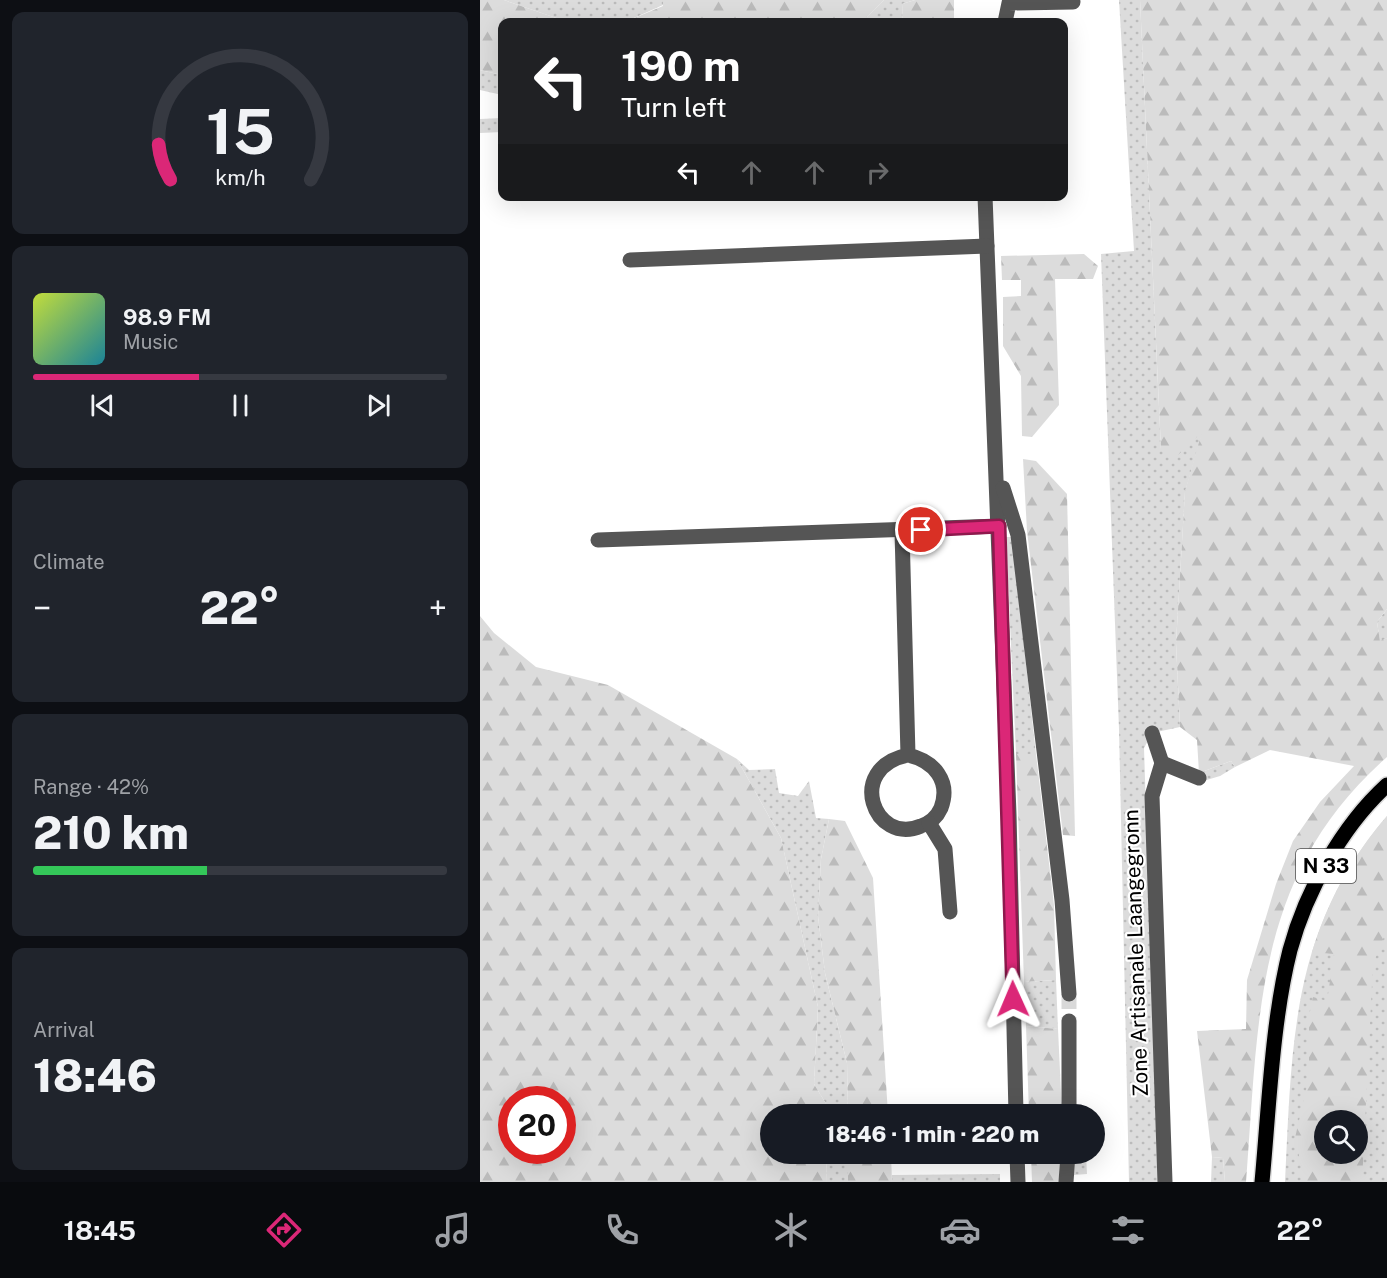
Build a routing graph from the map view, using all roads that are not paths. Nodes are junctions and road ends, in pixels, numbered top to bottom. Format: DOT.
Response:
graph roads {
  1 [pos="1072,2"];
  2 [pos="1006,18"];
  3 [pos="985,201"];
  4 [pos="987,246"];
  5 [pos="630,260"];
  6 [pos="997,468"];
  7 [pos="999,526"];
  8 [pos="902,531"];
  9 [pos="598,540"];
  10 [pos="1152,733"];
  11 [pos="908,756"];
  12 [pos="1162,764"];
  13 [pos="1199,778"];
  14 [pos="1387,785"];
  15 [pos="929,823"];
  16 [pos="950,912"];
  17 [pos="1069,994"];
  18 [pos="1069,1021"];
  19 [pos="1270,1098"];
  20 [pos="1016,1104"];
  21 [pos="1070,1104"];
  22 [pos="1017,1164"];
  23 [pos="1067,1164"];
  24 [pos="1018,1182"];
  25 [pos="1066,1182"];
  26 [pos="1164,1182"];
  27 [pos="1262,1182"];
  28 [pos="1270,1182"];
  1 -- 2 [label="lane"];
  3 -- 4 [label="lane"];
  4 -- 5 [label="lane"];
  4 -- 6 [label="lane"];
  6 -- 7 [label="lane"];
  6 -- 17 [label="lane"];
  7 -- 8 [label="lane"];
  7 -- 20 [label="lane"];
  8 -- 9 [label="lane"];
  8 -- 11 [label="lane"];
  10 -- 12 [label="lane"];
  11 -- 15 [label="lane"];
  11 -- 15 [label="lane"];
  12 -- 13 [label="lane"];
  12 -- 26 [label="lane, Zone Artisanale Laangegronn"];
  14 -- 19 [label="main road, N 33"];
  15 -- 16 [label="lane"];
  18 -- 21 [label="lane"];
  19 -- 27 [label="main road, N 33"];
  19 -- 28 [label="main road, N 33"];
  22 -- 24 [label="lane"];
  23 -- 25 [label="lane"];
}
